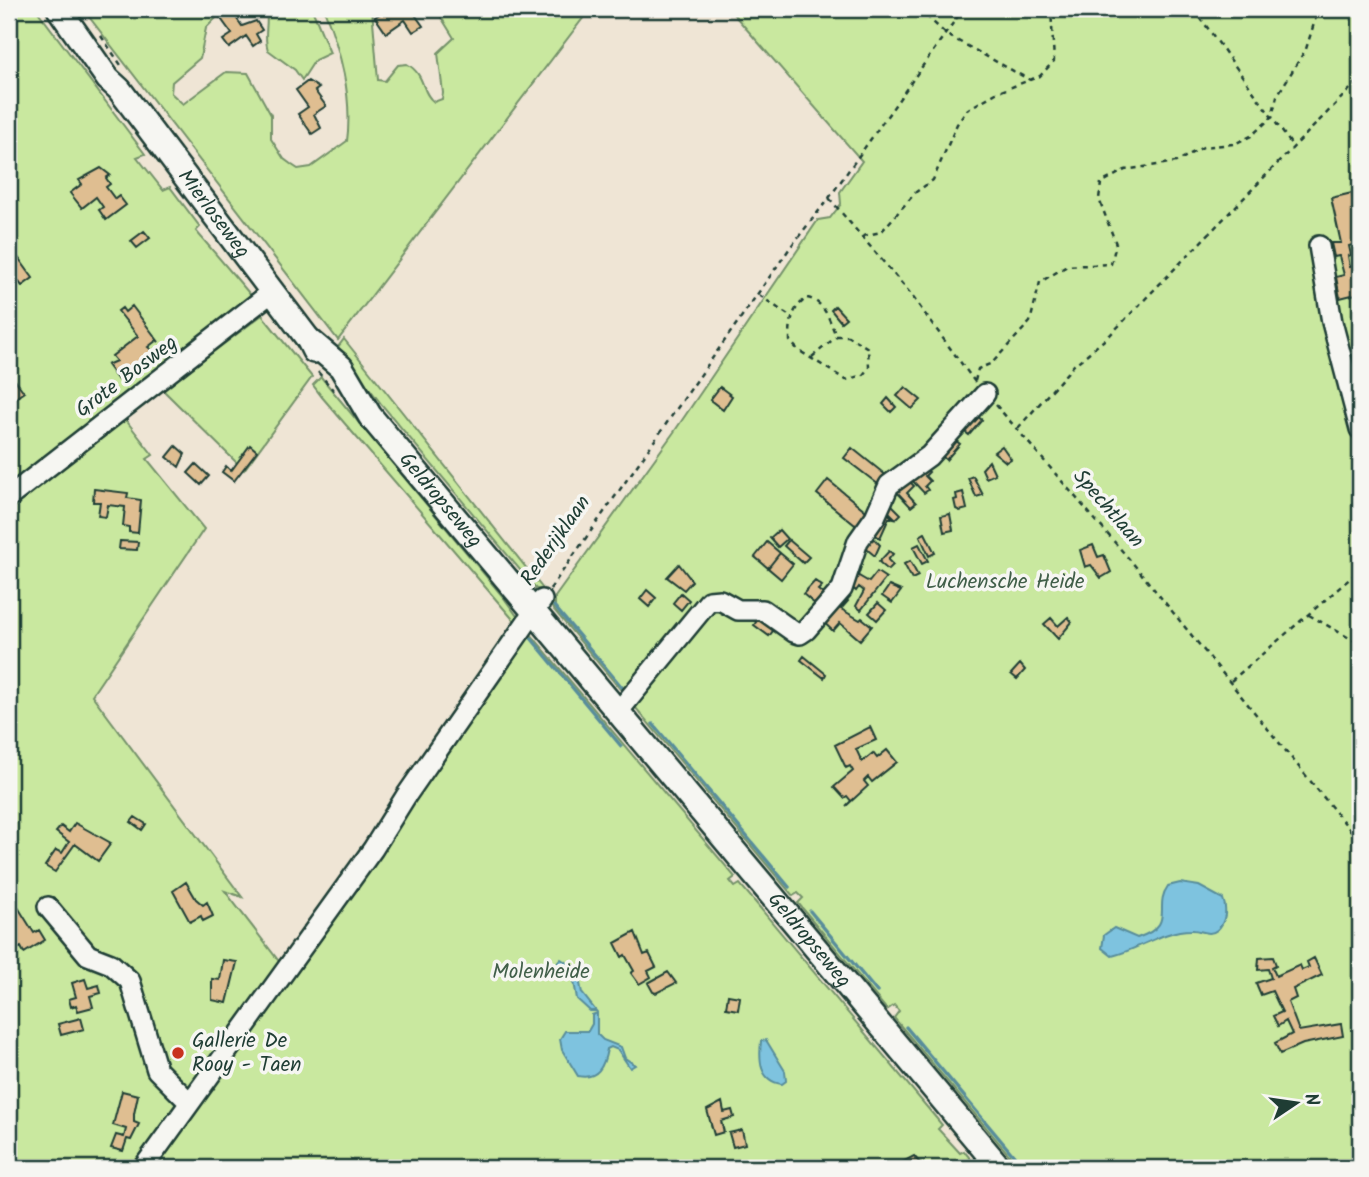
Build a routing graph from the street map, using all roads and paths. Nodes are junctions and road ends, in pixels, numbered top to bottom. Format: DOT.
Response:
graph roads {
  1 [pos="59,9"];
  2 [pos="919,9"];
  3 [pos="963,9"];
  4 [pos="1051,9"];
  5 [pos="1194,9"];
  6 [pos="1327,9"];
  7 [pos="947,35"];
  8 [pos="1360,79"];
  9 [pos="1030,80"];
  10 [pos="1272,117"];
  11 [pos="1294,149"];
  12 [pos="830,198"];
  13 [pos="863,236"];
  14 [pos="1319,246"];
  15 [pos="272,292"];
  16 [pos="759,295"];
  17 [pos="791,317"];
  18 [pos="836,336"];
  19 [pos="812,357"];
  20 [pos="327,362"];
  21 [pos="980,388"];
  22 [pos="1018,428"];
  23 [pos="1360,429"];
  24 [pos="9,498"];
  25 [pos="1360,570"];
  26 [pos="538,606"];
  27 [pos="1310,615"];
  28 [pos="1360,644"];
  29 [pos="1231,681"];
  30 [pos="618,712"];
  31 [pos="1360,842"];
  32 [pos="48,907"];
  33 [pos="188,1101"];
  34 [pos="143,1168"];
  35 [pos="1000,1168"];
  1 -- 15 [label="main road, Mierloseweg"];
  2 -- 7 [label="path"];
  3 -- 7 [label="path, Rederijklaan"];
  4 -- 9 [label="path"];
  5 -- 10 [label="path"];
  6 -- 10 [label="path"];
  7 -- 9 [label="path"];
  7 -- 12 [label="path, Rederijklaan"];
  8 -- 11 [label="path"];
  9 -- 13 [label="path"];
  10 -- 11 [label="path"];
  10 -- 21 [label="path"];
  11 -- 22 [label="path"];
  12 -- 13 [label="path, Spechtlaan"];
  12 -- 16 [label="path, Rederijklaan"];
  13 -- 21 [label="path, Spechtlaan"];
  14 -- 23 [label="street"];
  15 -- 20 [label="main road, Mierloseweg"];
  15 -- 24 [label="street, Grote Bosweg"];
  16 -- 17 [label="path"];
  16 -- 26 [label="path, Rederijklaan"];
  17 -- 18 [label="path"];
  17 -- 19 [label="path"];
  18 -- 19 [label="path"];
  18 -- 19 [label="path"];
  20 -- 26 [label="main road, Geldropseweg"];
  21 -- 22 [label="path, Spechtlaan"];
  21 -- 30 [label="street"];
  22 -- 29 [label="path, Spechtlaan"];
  25 -- 27 [label="path"];
  26 -- 30 [label="main road, Geldropseweg"];
  26 -- 33 [label="street, Rederijklaan"];
  27 -- 28 [label="path"];
  27 -- 29 [label="path"];
  29 -- 31 [label="path, Spechtlaan"];
  30 -- 35 [label="main road, Geldropseweg"];
  32 -- 33 [label="street"];
  33 -- 34 [label="street, Rederijklaan"];
}
